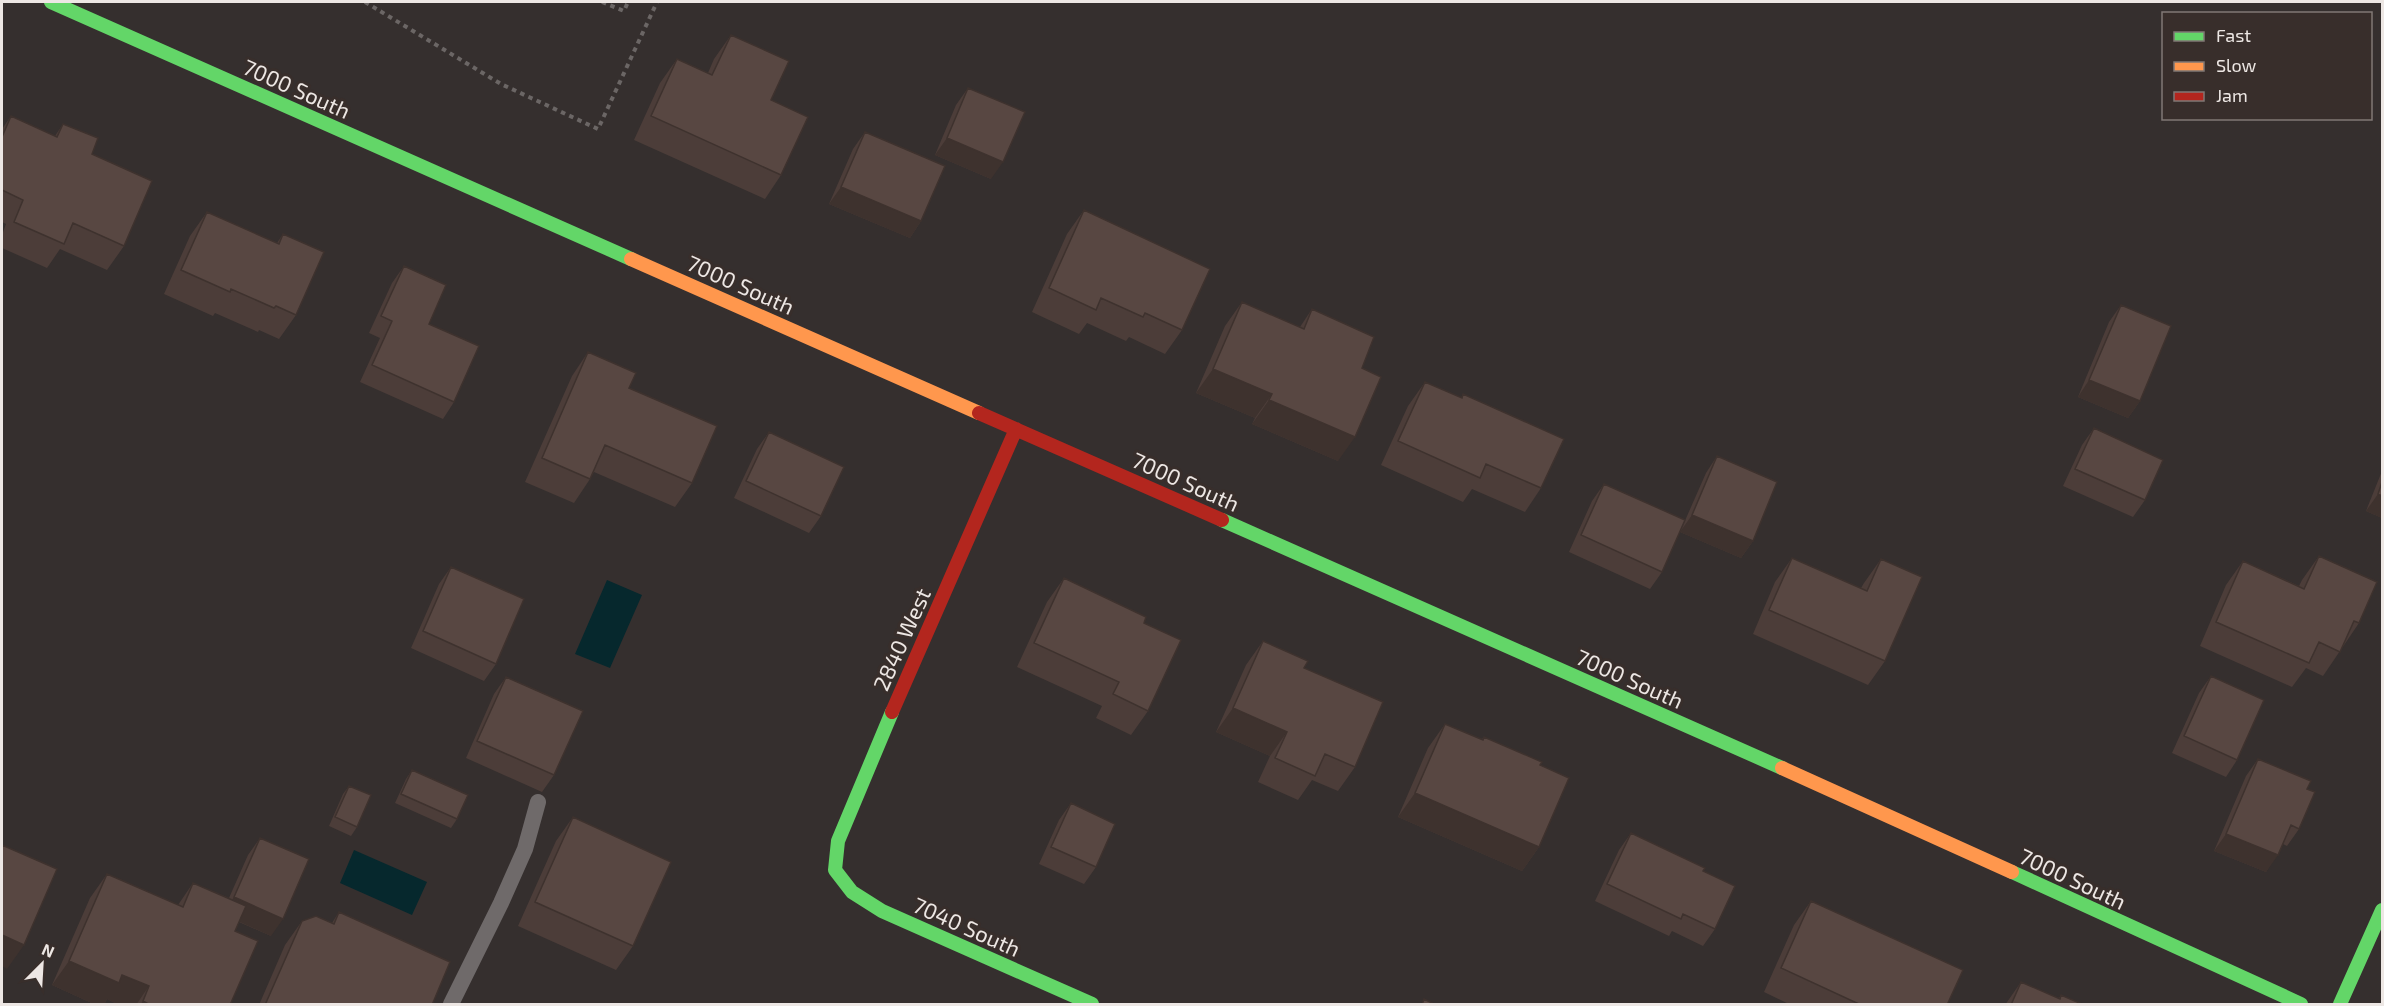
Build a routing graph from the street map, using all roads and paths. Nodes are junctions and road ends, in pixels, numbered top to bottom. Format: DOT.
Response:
graph roads {
  1 [pos="51,2"];
  2 [pos="365,2"];
  3 [pos="602,2"];
  4 [pos="628,2"];
  5 [pos="657,2"];
  6 [pos="1016,429"];
  7 [pos="538,802"];
  8 [pos="836,870"];
  9 [pos="2382,910"];
  10 [pos="451,1005"];
  11 [pos="1092,1005"];
  12 [pos="2301,1005"];
  13 [pos="2340,1005"];
  1 -- 6 [label="main road, 7000 South"];
  2 -- 5 [label="path"];
  3 -- 4 [label="path"];
  6 -- 8 [label="main road, 2840 West"];
  6 -- 12 [label="main road, 7000 South"];
  7 -- 10 [label="lane"];
  8 -- 11 [label="main road, 7040 South"];
  9 -- 13 [label="main road"];
}
